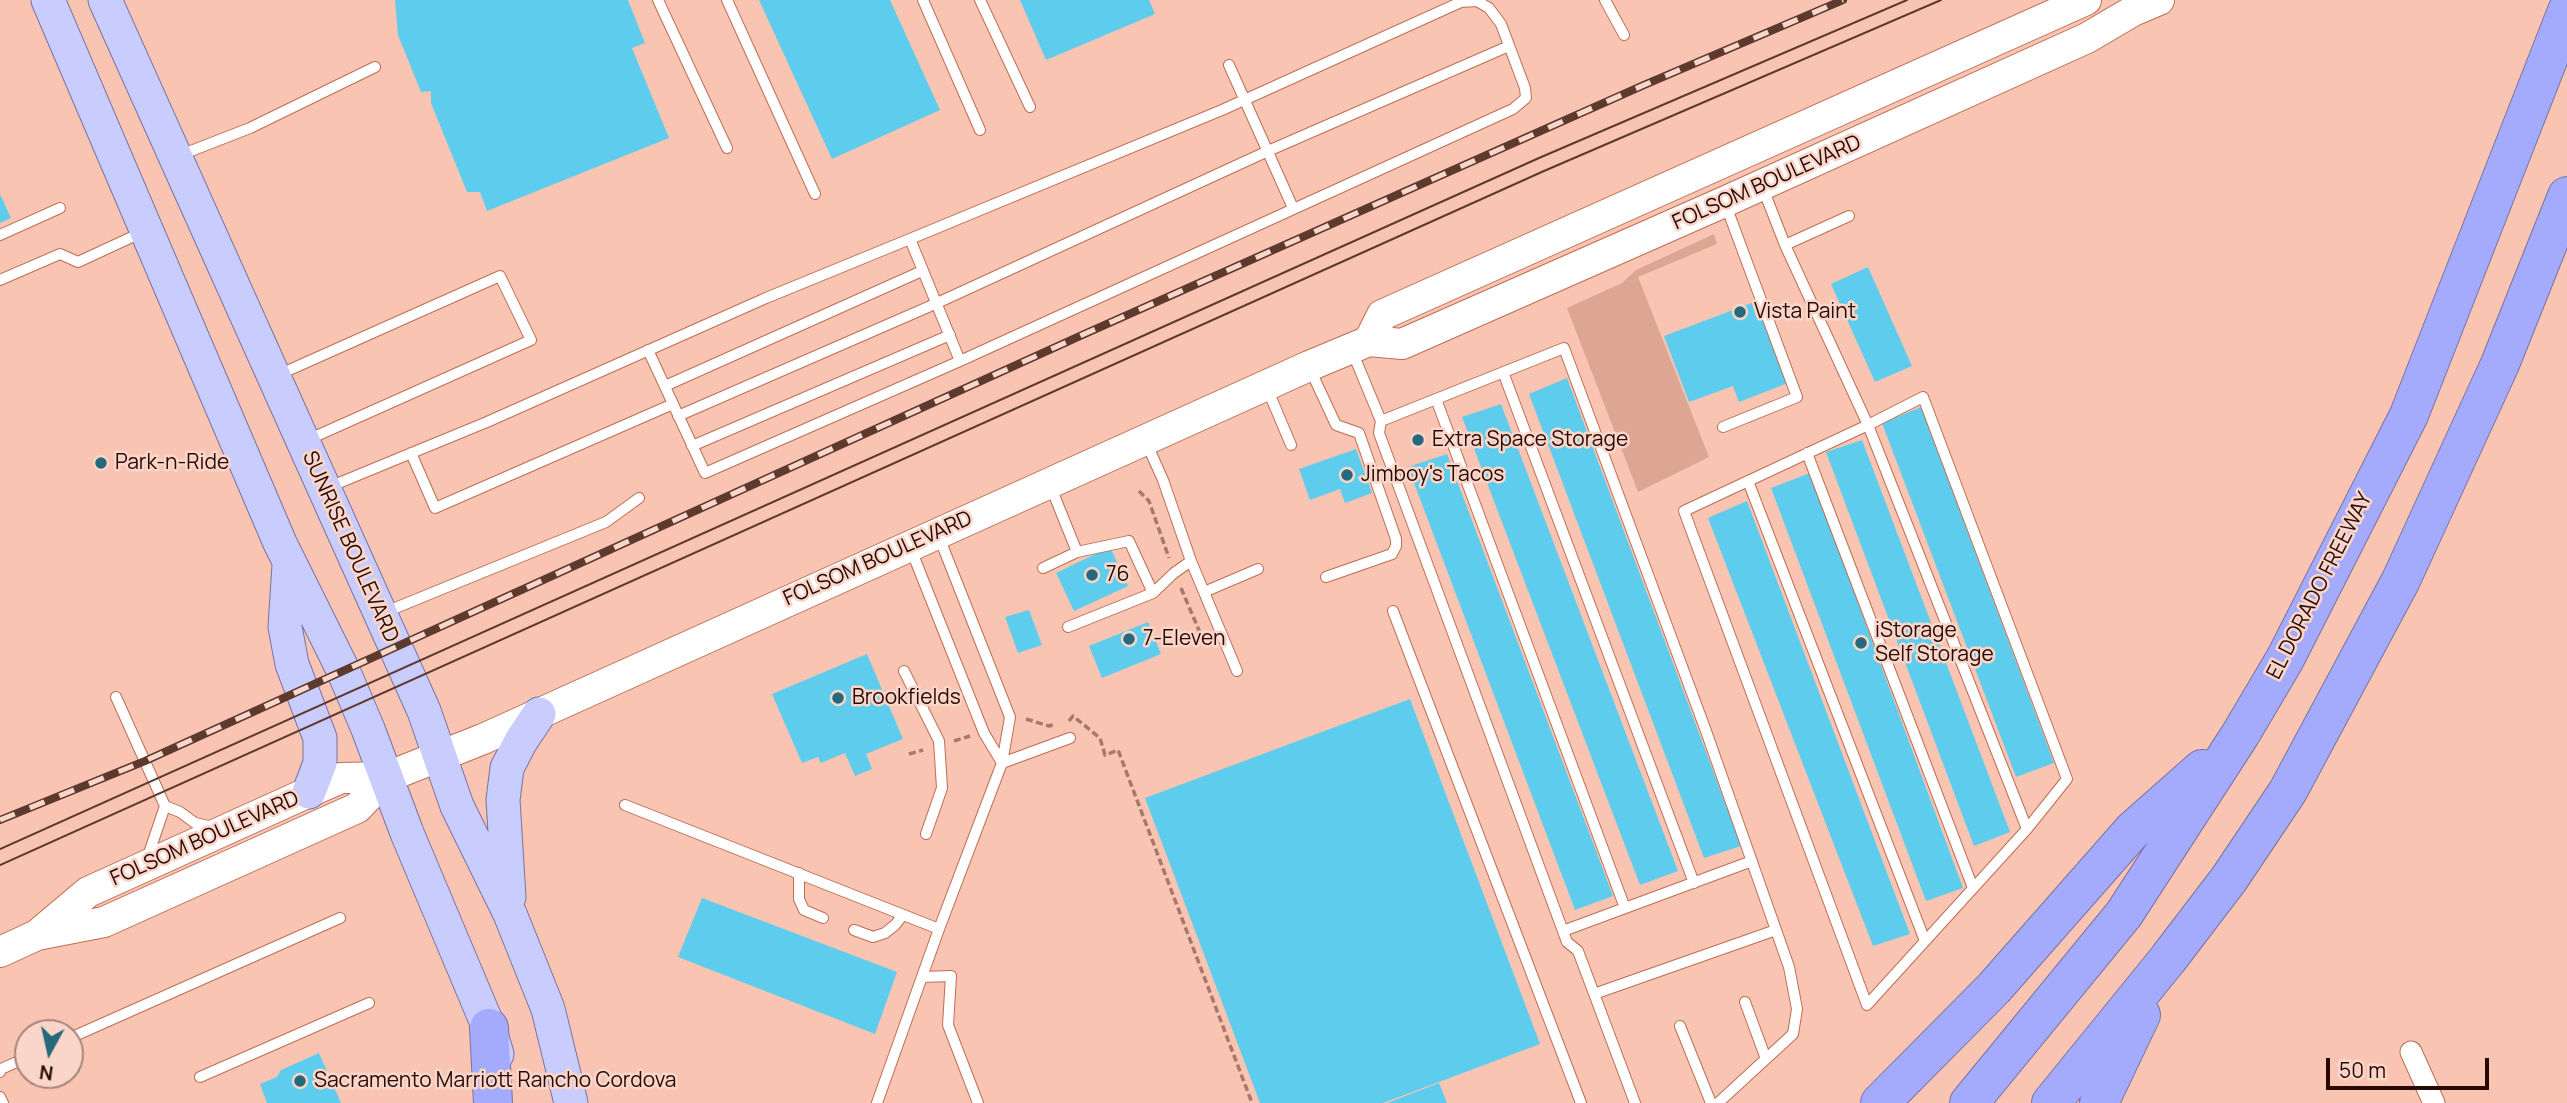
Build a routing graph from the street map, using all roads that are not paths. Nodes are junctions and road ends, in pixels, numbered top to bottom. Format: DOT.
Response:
graph roads {
  1 [pos="48,0"];
  2 [pos="105,0"];
  3 [pos="658,0"];
  4 [pos="727,0"];
  5 [pos="923,0"];
  6 [pos="980,0"];
  7 [pos="1605,0"];
  8 [pos="2086,0"];
  9 [pos="2159,0"];
  10 [pos="2567,11"];
  11 [pos="1624,35"];
  12 [pos="1509,46"];
  13 [pos="1229,65"];
  14 [pos="375,67"];
  15 [pos="1245,100"];
  16 [pos="1030,107"];
  17 [pos="1833,115"];
  18 [pos="980,131"];
  19 [pos="727,148"];
  20 [pos="1268,151"];
  21 [pos="176,157"];
  22 [pos="1765,174"];
  23 [pos="815,194"];
  24 [pos="2567,196"];
  25 [pos="1724,202"];
  26 [pos="60,208"];
  27 [pos="1293,208"];
  28 [pos="1849,216"];
  29 [pos="147,230"];
  30 [pos="0,235"];
  31 [pos="910,239"];
  32 [pos="1785,245"];
  33 [pos="922,271"];
  34 [pos="0,280"];
  35 [pos="935,304"];
  36 [pos="950,335"];
  37 [pos="1360,344"];
  38 [pos="648,350"];
  39 [pos="960,360"];
  40 [pos="1309,366"];
  41 [pos="1503,372"];
  42 [pos="274,377"];
  43 [pos="1266,385"];
  44 [pos="664,386"];
  45 [pos="1436,399"];
  46 [pos="673,404"];
  47 [pos="678,416"];
  48 [pos="1381,421"];
  49 [pos="1868,425"];
  50 [pos="1723,427"];
  51 [pos="1144,440"];
  52 [pos="303,442"];
  53 [pos="1291,445"];
  54 [pos="692,446"];
  55 [pos="411,453"];
  56 [pos="1807,453"];
  57 [pos="1748,481"];
  58 [pos="1049,483"];
  59 [pos="323,489"];
  60 [pos="639,498"];
  61 [pos="937,532"];
  62 [pos="909,544"];
  63 [pos="1077,552"];
  64 [pos="1191,561"];
  65 [pos="289,563"];
  66 [pos="1043,568"];
  67 [pos="1258,569"];
  68 [pos="1326,577"];
  69 [pos="1204,592"];
  70 [pos="1153,593"];
  71 [pos="1393,611"];
  72 [pos="381,614"];
  73 [pos="1068,627"];
  74 [pos="904,671"];
  75 [pos="1237,671"];
  76 [pos="116,697"];
  77 [pos="539,714"];
  78 [pos="2240,735"];
  79 [pos="1070,738"];
  80 [pos="439,756"];
  81 [pos="1002,763"];
  82 [pos="387,777"];
  83 [pos="309,792"];
  84 [pos="625,804"];
  85 [pos="165,806"];
  86 [pos="2027,829"];
  87 [pos="224,830"];
  88 [pos="926,834"];
  89 [pos="1752,861"];
  90 [pos="144,866"];
  91 [pos="799,873"];
  92 [pos="1694,883"];
  93 [pos="1973,888"];
  94 [pos="1625,908"];
  95 [pos="510,914"];
  96 [pos="903,915"];
  97 [pos="340,918"];
  98 [pos="823,918"];
  99 [pos="939,929"];
  100 [pos="854,930"];
  101 [pos="1776,930"];
  102 [pos="1563,931"];
  103 [pos="37,935"];
  104 [pos="1925,941"];
  105 [pos="0,952"];
  106 [pos="2168,959"];
  107 [pos="922,977"];
  108 [pos="1594,994"];
  109 [pos="1745,1002"];
  110 [pos="369,1003"];
  111 [pos="1680,1026"];
  112 [pos="489,1028"];
  113 [pos="84,1032"];
  114 [pos="2411,1052"];
  115 [pos="1766,1059"];
  116 [pos="201,1077"];
  117 [pos="0,1097"];
  118 [pos="3,1103"];
  119 [pos="493,1103"];
  120 [pos="512,1103"];
  121 [pos="571,1103"];
  122 [pos="877,1103"];
  123 [pos="978,1103"];
  124 [pos="1581,1103"];
  125 [pos="1635,1103"];
  126 [pos="1711,1103"];
  127 [pos="1718,1103"];
  128 [pos="1880,1103"];
  129 [pos="1969,1103"];
  130 [pos="2051,1103"];
  131 [pos="2099,1103"];
  132 [pos="2434,1103"];
  1 -- 29 [label="main road"];
  2 -- 21 [label="main road, SUNRISE BOULEVARD"];
  3 -- 19 [label="lane"];
  4 -- 23 [label="lane"];
  5 -- 18 [label="lane"];
  6 -- 16 [label="lane"];
  7 -- 11 [label="lane"];
  8 -- 17 [label="main road, FOLSOM BOULEVARD"];
  9 -- 22 [label="main road, FOLSOM BOULEVARD"];
  10 -- 78 [label="highway, EL DORADO FREEWAY"];
  12 -- 15 [label="lane"];
  12 -- 20 [label="lane"];
  12 -- 27 [label="lane"];
  13 -- 15 [label="lane"];
  14 -- 21 [label="lane"];
  15 -- 20 [label="lane"];
  15 -- 31 [label="lane"];
  17 -- 22 [label="main road"];
  17 -- 37 [label="main road, FOLSOM BOULEVARD"];
  20 -- 27 [label="lane"];
  20 -- 35 [label="lane"];
  21 -- 42 [label="main road, SUNRISE BOULEVARD"];
  22 -- 25 [label="main road"];
  22 -- 32 [label="lane"];
  24 -- 106 [label="highway"];
  25 -- 37 [label="main road, FOLSOM BOULEVARD"];
  25 -- 50 [label="lane"];
  26 -- 30 [label="lane"];
  27 -- 39 [label="lane"];
  28 -- 32 [label="lane"];
  29 -- 34 [label="lane"];
  29 -- 65 [label="main road"];
  31 -- 33 [label="lane"];
  31 -- 38 [label="lane"];
  32 -- 49 [label="lane"];
  33 -- 35 [label="lane"];
  33 -- 44 [label="lane"];
  35 -- 36 [label="lane"];
  35 -- 47 [label="lane"];
  36 -- 39 [label="lane"];
  36 -- 54 [label="lane"];
  37 -- 40 [label="main road, FOLSOM BOULEVARD"];
  37 -- 48 [label="lane"];
  38 -- 44 [label="lane"];
  38 -- 55 [label="lane"];
  39 -- 54 [label="lane"];
  40 -- 43 [label="main road, FOLSOM BOULEVARD"];
  40 -- 68 [label="lane"];
  41 -- 45 [label="lane"];
  41 -- 89 [label="lane"];
  41 -- 92 [label="lane"];
  42 -- 52 [label="main road, SUNRISE BOULEVARD"];
  42 -- 52 [label="lane"];
  43 -- 51 [label="main road, FOLSOM BOULEVARD"];
  43 -- 53 [label="lane"];
  44 -- 46 [label="lane"];
  45 -- 48 [label="lane"];
  45 -- 94 [label="lane"];
  46 -- 47 [label="lane"];
  46 -- 55 [label="lane"];
  47 -- 54 [label="lane"];
  48 -- 102 [label="lane"];
  49 -- 56 [label="lane"];
  49 -- 86 [label="lane"];
  49 -- 86 [label="lane"];
  51 -- 58 [label="main road, FOLSOM BOULEVARD"];
  51 -- 64 [label="lane"];
  52 -- 59 [label="main road, SUNRISE BOULEVARD"];
  55 -- 59 [label="lane"];
  56 -- 57 [label="lane"];
  56 -- 93 [label="lane"];
  57 -- 104 [label="lane"];
  57 -- 104 [label="lane"];
  58 -- 61 [label="main road, FOLSOM BOULEVARD"];
  58 -- 63 [label="lane"];
  59 -- 72 [label="main road, SUNRISE BOULEVARD"];
  60 -- 72 [label="lane"];
  61 -- 62 [label="main road, FOLSOM BOULEVARD"];
  61 -- 81 [label="lane"];
  62 -- 77 [label="main road, FOLSOM BOULEVARD"];
  62 -- 81 [label="lane"];
  63 -- 66 [label="lane"];
  63 -- 70 [label="lane"];
  64 -- 69 [label="lane"];
  64 -- 70 [label="lane"];
  65 -- 82 [label="main road"];
  65 -- 83 [label="main road"];
  67 -- 69 [label="lane"];
  69 -- 75 [label="lane"];
  70 -- 73 [label="lane"];
  71 -- 124 [label="lane"];
  72 -- 80 [label="main road, SUNRISE BOULEVARD"];
  74 -- 88 [label="lane"];
  76 -- 85 [label="lane"];
  77 -- 80 [label="main road, FOLSOM BOULEVARD"];
  77 -- 95 [label="main road"];
  78 -- 128 [label="highway"];
  78 -- 129 [label="highway, EL DORADO FREEWAY"];
  79 -- 81 [label="lane"];
  80 -- 82 [label="main road, FOLSOM BOULEVARD"];
  80 -- 95 [label="main road, SUNRISE BOULEVARD"];
  81 -- 99 [label="lane"];
  82 -- 83 [label="main road, FOLSOM BOULEVARD"];
  82 -- 103 [label="main road, FOLSOM BOULEVARD"];
  82 -- 112 [label="main road"];
  83 -- 87 [label="main road, FOLSOM BOULEVARD"];
  84 -- 91 [label="lane"];
  85 -- 87 [label="lane"];
  85 -- 90 [label="lane"];
  86 -- 93 [label="lane"];
  87 -- 90 [label="main road, FOLSOM BOULEVARD"];
  89 -- 92 [label="lane"];
  89 -- 101 [label="lane"];
  90 -- 103 [label="main road, FOLSOM BOULEVARD"];
  91 -- 96 [label="lane"];
  91 -- 98 [label="lane"];
  92 -- 94 [label="lane"];
  93 -- 104 [label="lane"];
  94 -- 102 [label="lane"];
  95 -- 121 [label="main road, SUNRISE BOULEVARD"];
  96 -- 99 [label="lane"];
  96 -- 100 [label="lane"];
  97 -- 113 [label="lane"];
  99 -- 107 [label="lane"];
  101 -- 108 [label="lane"];
  101 -- 115 [label="lane"];
  102 -- 108 [label="lane"];
  103 -- 105 [label="main road, FOLSOM BOULEVARD"];
  106 -- 130 [label="highway"];
  106 -- 131 [label="highway"];
  107 -- 122 [label="lane"];
  107 -- 123 [label="lane"];
  108 -- 125 [label="lane"];
  109 -- 115 [label="lane"];
  110 -- 116 [label="lane"];
  111 -- 126 [label="lane"];
  112 -- 119 [label="highway"];
  112 -- 120 [label="main road"];
  114 -- 132 [label="street"];
  115 -- 127 [label="lane"];
  117 -- 118 [label="lane"];
}
